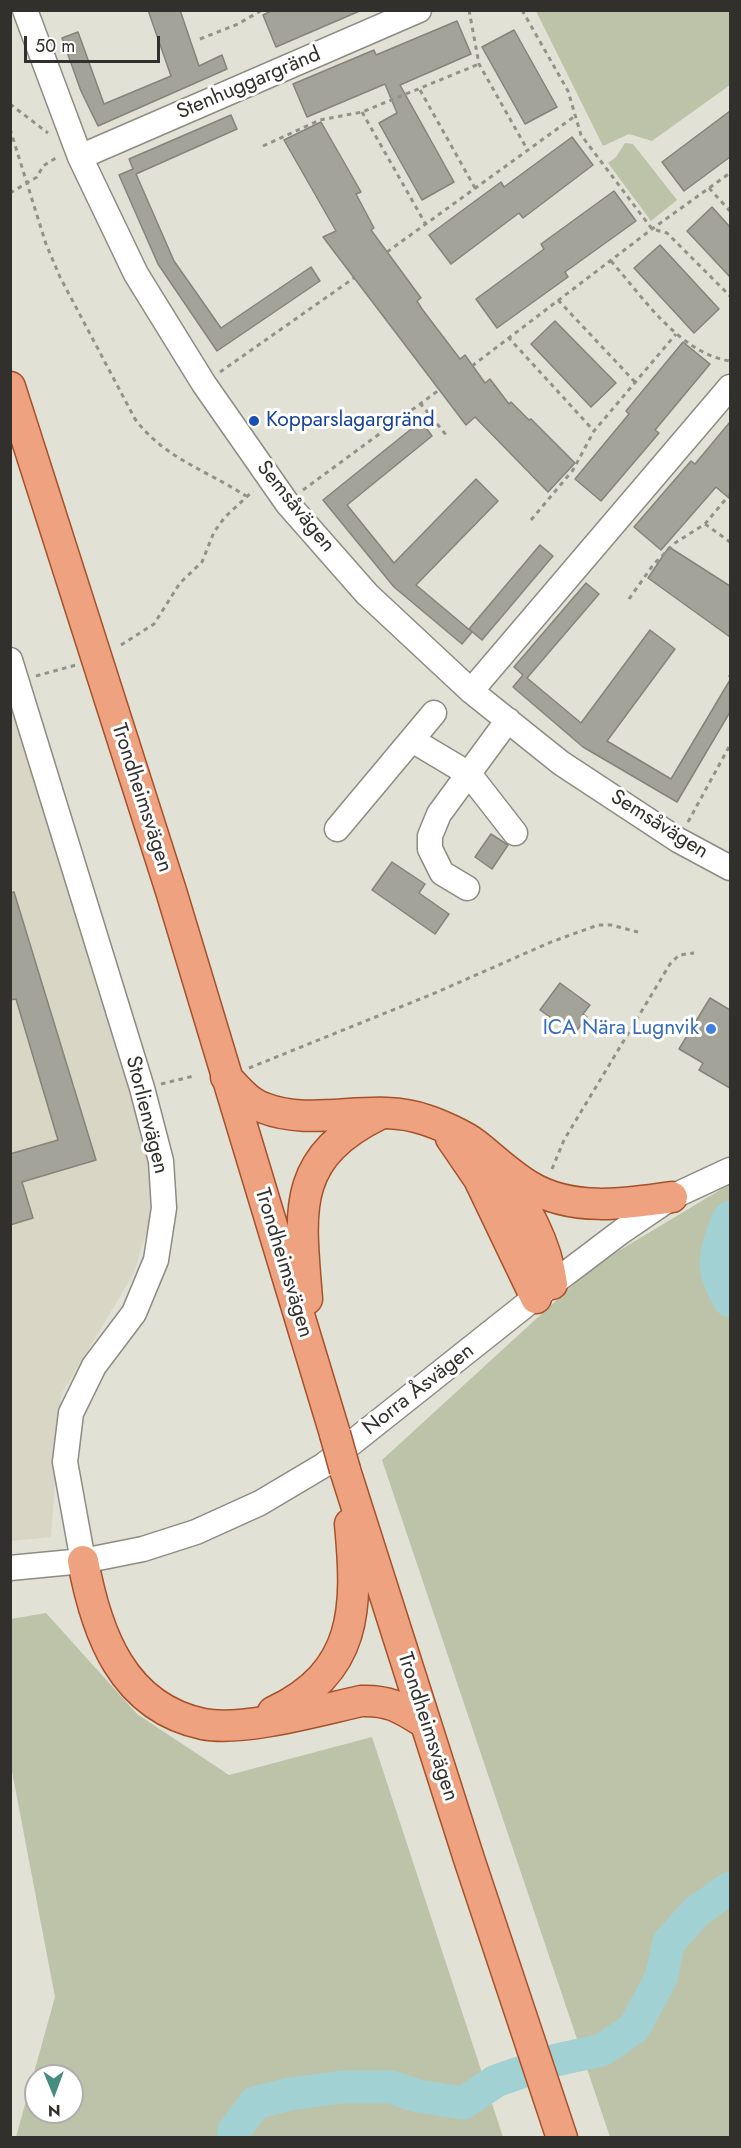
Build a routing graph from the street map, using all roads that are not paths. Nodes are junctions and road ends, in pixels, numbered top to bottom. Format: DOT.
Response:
graph roads {
  1 [pos="25,10"];
  2 [pos="419,10"];
  3 [pos="75,145"];
  4 [pos="10,387"];
  5 [pos="730,387"];
  6 [pos="14,670"];
  7 [pos="471,691"];
  8 [pos="434,712"];
  9 [pos="508,720"];
  10 [pos="412,740"];
  11 [pos="469,774"];
  12 [pos="337,829"];
  13 [pos="515,833"];
  14 [pos="730,868"];
  15 [pos="467,888"];
  16 [pos="236,1073"];
  17 [pos="382,1113"];
  18 [pos="443,1129"];
  19 [pos="496,1162"];
  20 [pos="730,1170"];
  21 [pos="672,1197"];
  22 [pos="544,1291"];
  23 [pos="310,1350"];
  24 [pos="346,1437"];
  25 [pos="345,1470"];
  26 [pos="83,1561"];
  27 [pos="10,1568"];
  28 [pos="251,1722"];
  29 [pos="425,1723"];
  30 [pos="562,2138"];
  1 -- 3 [label="street, Semsåvägen"];
  2 -- 3 [label="street, Stenhuggargränd"];
  3 -- 7 [label="street, Semsåvägen"];
  4 -- 16 [label="main road, Trondheimsvägen"];
  5 -- 7 [label="street"];
  6 -- 26 [label="street, Storlienvägen"];
  7 -- 9 [label="street, Semsåvägen"];
  8 -- 10 [label="street"];
  9 -- 11 [label="street"];
  9 -- 14 [label="street, Semsåvägen"];
  10 -- 11 [label="street"];
  10 -- 12 [label="street"];
  11 -- 13 [label="street"];
  11 -- 15 [label="street"];
  16 -- 17 [label="main road"];
  16 -- 23 [label="main road, Trondheimsvägen"];
  17 -- 18 [label="main road"];
  17 -- 23 [label="main road"];
  18 -- 19 [label="main road"];
  18 -- 22 [label="main road"];
  19 -- 21 [label="main road"];
  19 -- 22 [label="main road"];
  20 -- 21 [label="street, Norra Åsvägen"];
  21 -- 22 [label="street, Norra Åsvägen"];
  22 -- 24 [label="street, Norra Åsvägen"];
  23 -- 24 [label="main road, Trondheimsvägen"];
  24 -- 25 [label="main road, Trondheimsvägen, bridge"];
  24 -- 26 [label="street, Norra Åsvägen"];
  25 -- 28 [label="main road"];
  25 -- 29 [label="main road, Trondheimsvägen"];
  26 -- 27 [label="street, Norra Åsvägen"];
  26 -- 28 [label="main road"];
  28 -- 29 [label="main road"];
  29 -- 30 [label="main road, Trondheimsvägen"];
}
